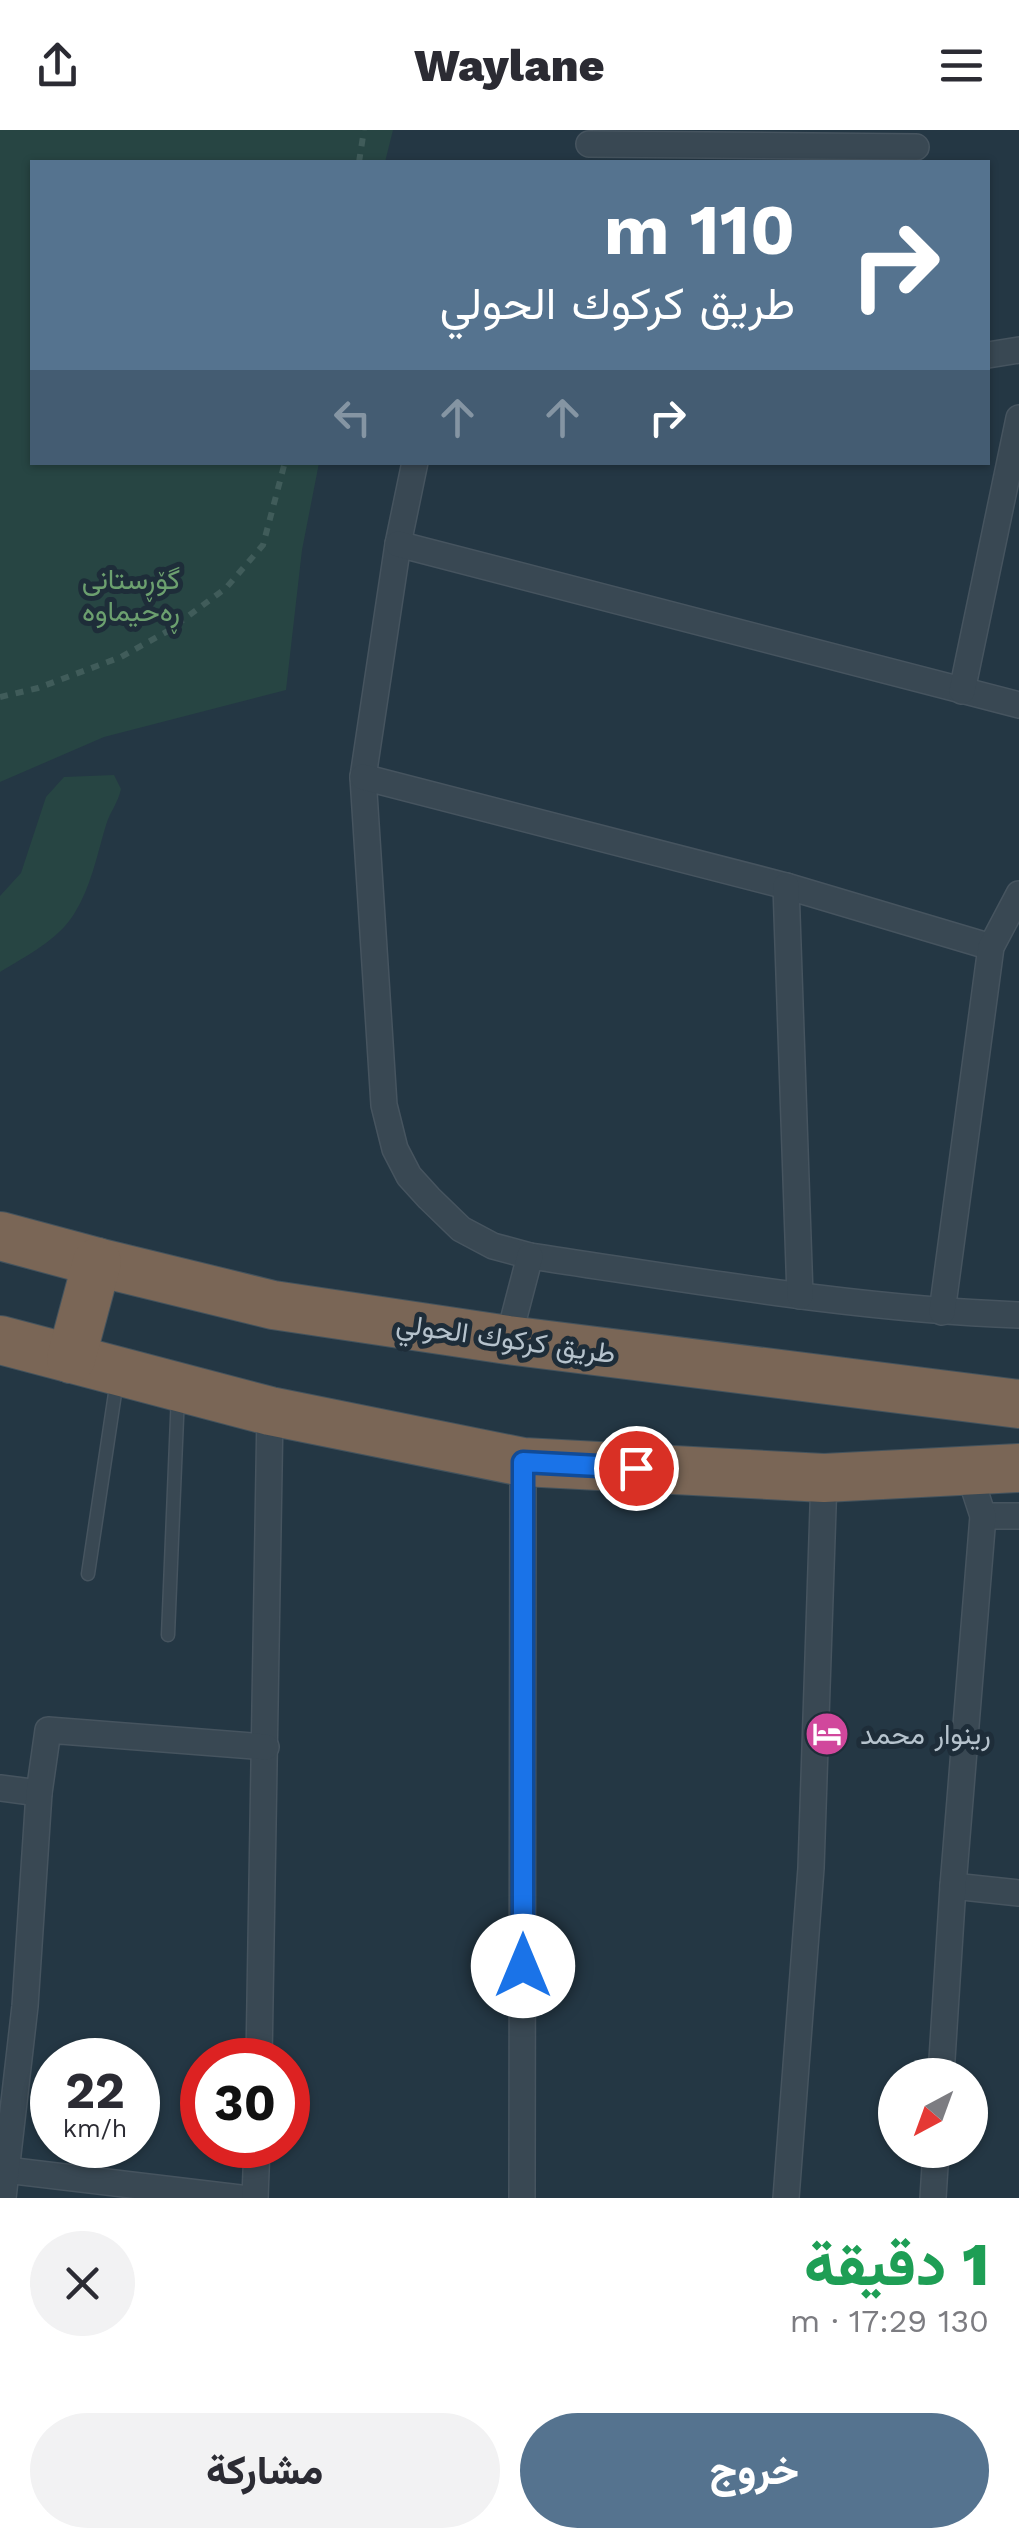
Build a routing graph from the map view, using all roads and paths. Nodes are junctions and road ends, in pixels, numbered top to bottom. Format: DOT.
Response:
graph roads {
  1 [pos="364,130"];
  2 [pos="588,145"];
  3 [pos="915,147"];
  4 [pos="359,160"];
  5 [pos="1019,350"];
  6 [pos="990,355"];
  7 [pos="1019,418"];
  8 [pos="284,465"];
  9 [pos="413,465"];
  10 [pos="398,544"];
  11 [pos="962,691"];
  12 [pos="0,697"];
  13 [pos="1019,705"];
  14 [pos="363,777"];
  15 [pos="786,886"];
  16 [pos="1019,894"];
  17 [pos="991,947"];
  18 [pos="0,1236"];
  19 [pos="530,1256"];
  20 [pos="96,1262"];
  21 [pos="800,1296"];
  22 [pos="942,1312"];
  23 [pos="1019,1315"];
  24 [pos="0,1340"];
  25 [pos="508,1340"];
  26 [pos="71,1359"];
  27 [pos="118,1372"];
  28 [pos="179,1387"];
  29 [pos="1019,1404"];
  30 [pos="270,1411"];
  31 [pos="523,1462"];
  32 [pos="1018,1468"];
  33 [pos="968,1470"];
  34 [pos="824,1478"];
  35 [pos="984,1516"];
  36 [pos="1019,1516"];
  37 [pos="88,1574"];
  38 [pos="168,1635"];
  39 [pos="266,1747"];
  40 [pos="0,1788"];
  41 [pos="39,1793"];
  42 [pos="954,1886"];
  43 [pos="1019,1894"];
  44 [pos="259,2038"];
  45 [pos="942,2058"];
  46 [pos="256,2168"];
  47 [pos="935,2168"];
  48 [pos="6,2170"];
  49 [pos="3,2198"];
  50 [pos="240,2198"];
  51 [pos="255,2198"];
  52 [pos="522,2198"];
  53 [pos="786,2198"];
  54 [pos="933,2198"];
  1 -- 4 [label="path"];
  2 -- 3 [label="street"];
  5 -- 6 [label="street"];
  7 -- 11 [label="street"];
  8 -- 12 [label="path"];
  9 -- 10 [label="street"];
  10 -- 11 [label="street"];
  10 -- 14 [label="street"];
  11 -- 13 [label="street"];
  14 -- 15 [label="street"];
  14 -- 19 [label="street"];
  15 -- 17 [label="street"];
  15 -- 21 [label="street"];
  16 -- 17 [label="street"];
  17 -- 22 [label="street"];
  18 -- 20 [label="highway, طريق كركوك الحولي"];
  19 -- 21 [label="street"];
  19 -- 25 [label="street"];
  20 -- 25 [label="highway, طريق كركوك الحولي"];
  20 -- 26 [label="highway"];
  21 -- 22 [label="street"];
  22 -- 23 [label="street"];
  24 -- 26 [label="highway"];
  25 -- 29 [label="highway, طريق كركوك الحولي"];
  26 -- 27 [label="highway"];
  27 -- 28 [label="highway"];
  27 -- 37 [label="lane"];
  28 -- 30 [label="highway"];
  28 -- 38 [label="lane"];
  30 -- 31 [label="highway"];
  30 -- 39 [label="street"];
  31 -- 34 [label="highway"];
  31 -- 52 [label="street"];
  32 -- 33 [label="highway"];
  33 -- 34 [label="highway"];
  33 -- 35 [label="street"];
  34 -- 53 [label="street"];
  35 -- 36 [label="street"];
  35 -- 42 [label="street"];
  39 -- 41 [label="street"];
  39 -- 44 [label="street"];
  40 -- 41 [label="street"];
  41 -- 48 [label="street"];
  42 -- 43 [label="street"];
  42 -- 45 [label="street"];
  46 -- 51 [label="street"];
  47 -- 54 [label="street"];
  48 -- 49 [label="street"];
  48 -- 50 [label="street"];
}
